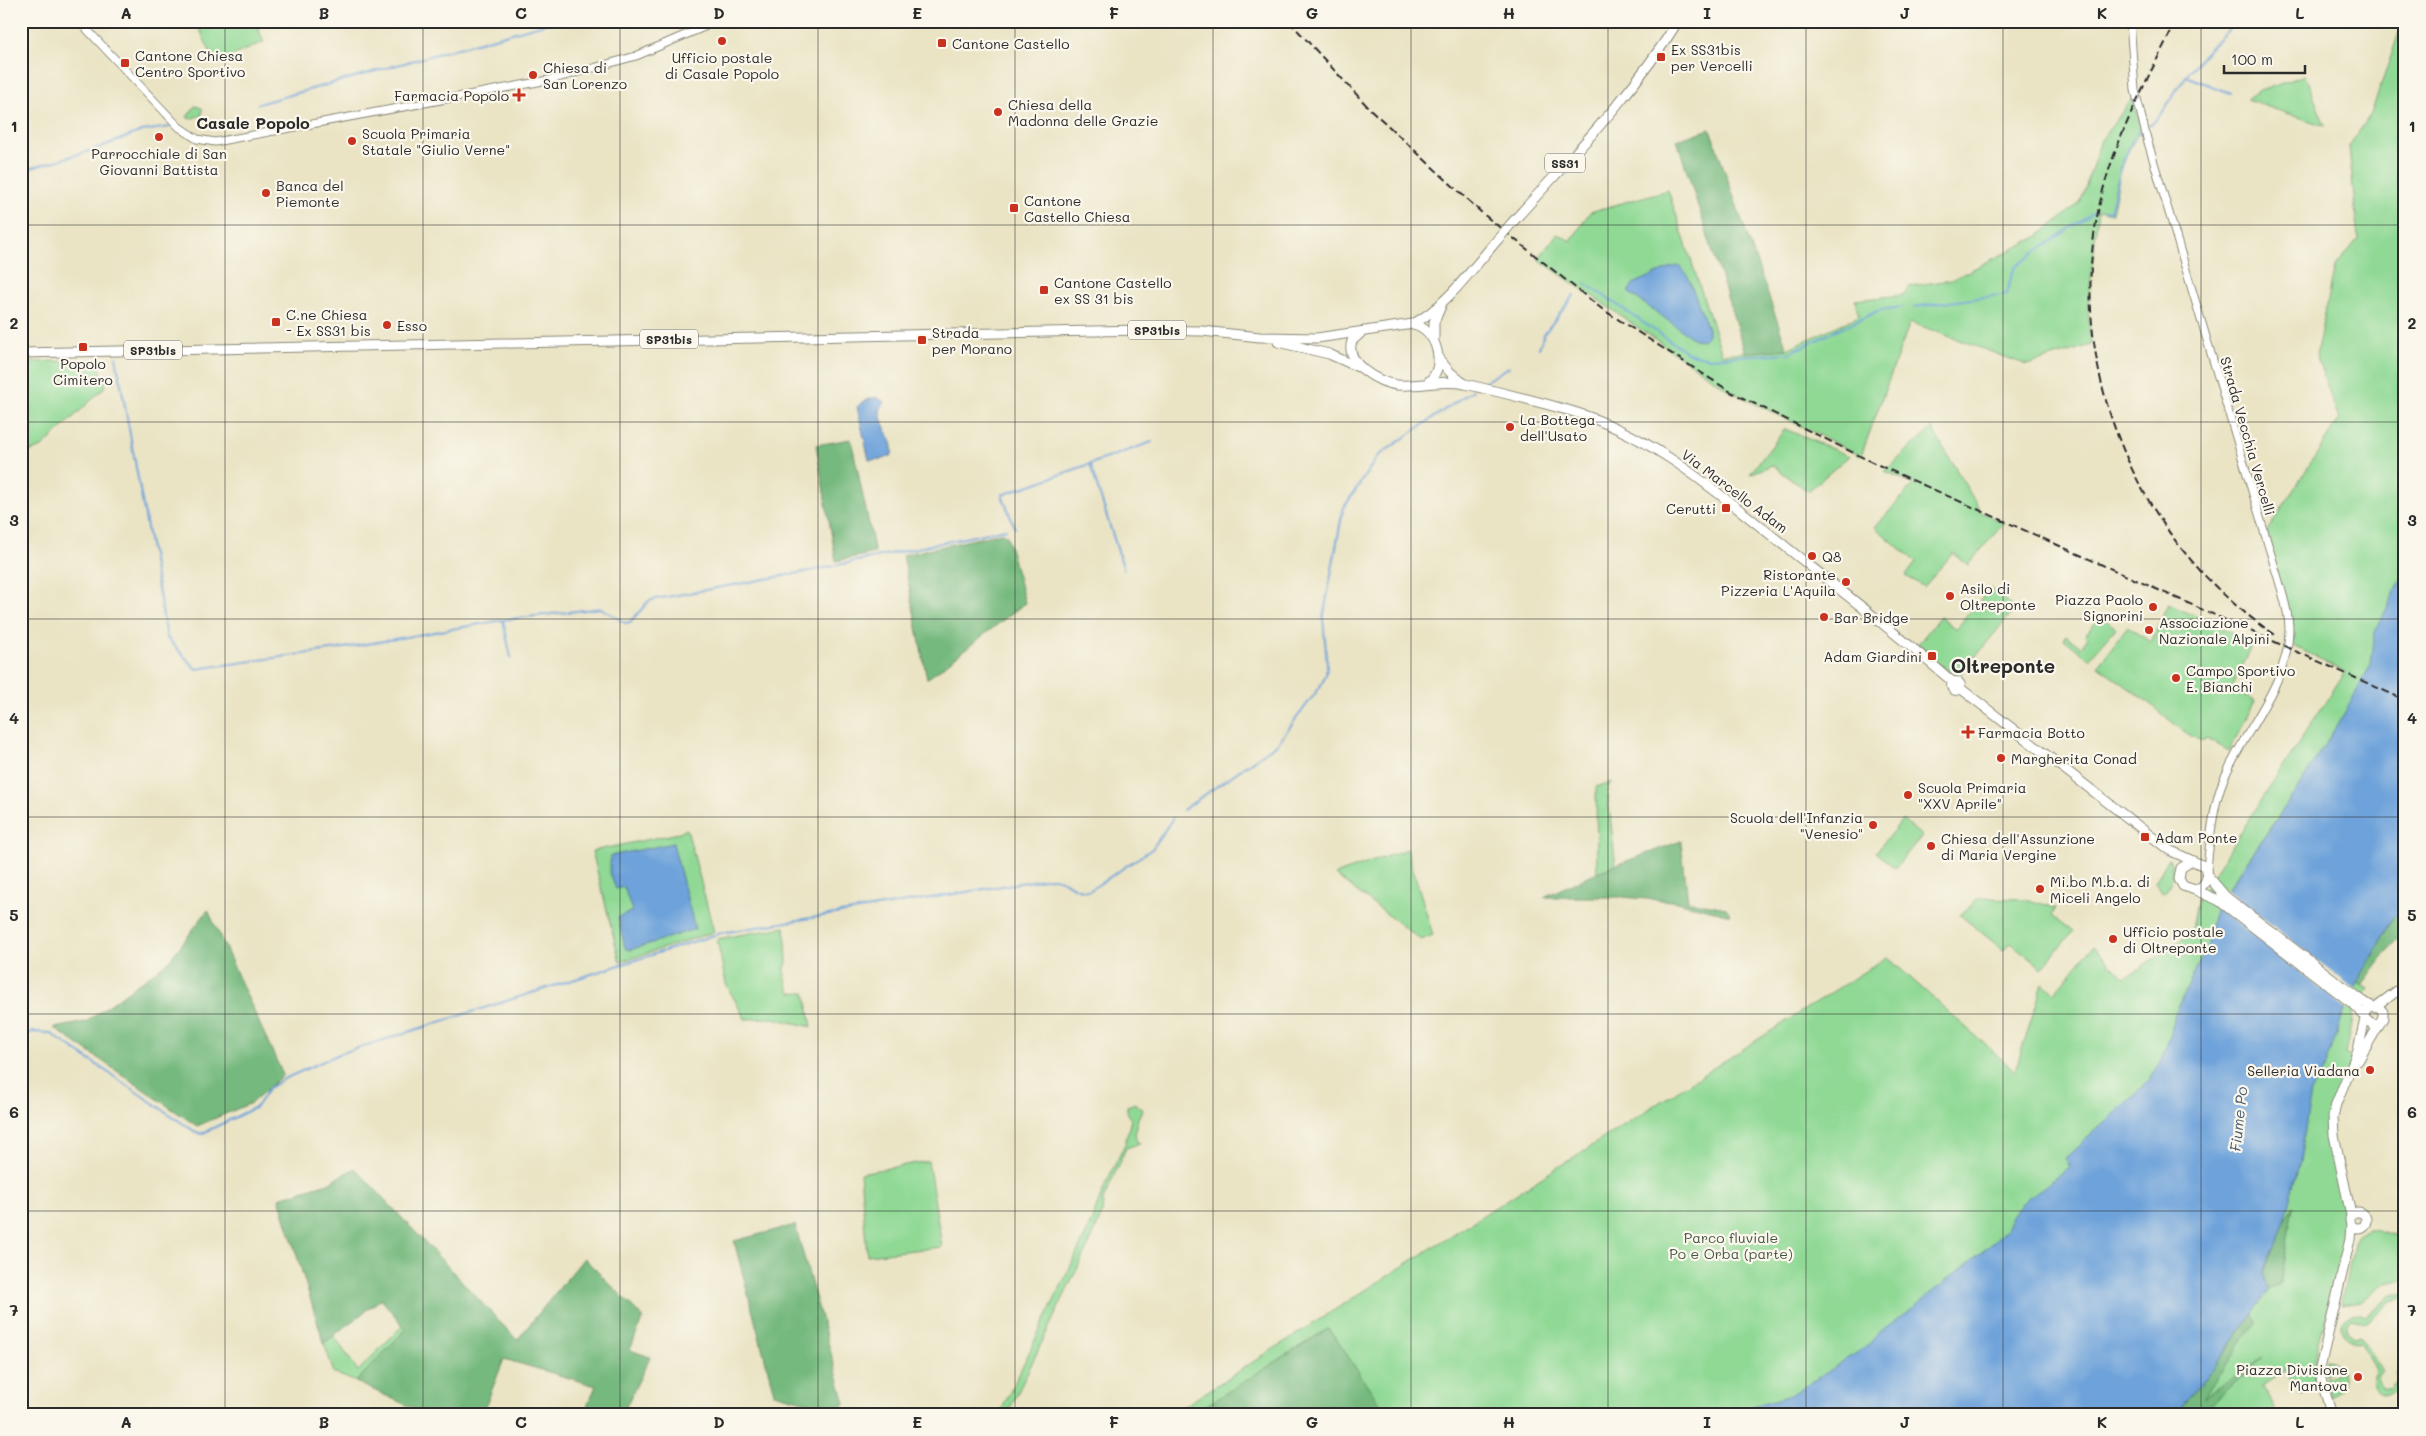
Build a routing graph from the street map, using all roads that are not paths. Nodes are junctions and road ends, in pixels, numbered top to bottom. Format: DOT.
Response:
graph roads {
  1 [pos="79,21"];
  2 [pos="1678,21"];
  3 [pos="2130,21"];
  4 [pos="717,22"];
  5 [pos="1444,300"];
  6 [pos="1413,324"];
  7 [pos="1362,332"];
  8 [pos="1260,338"];
  9 [pos="1434,341"];
  10 [pos="21,353"];
  11 [pos="1437,356"];
  12 [pos="1363,368"];
  13 [pos="1428,382"];
  14 [pos="1468,385"];
  15 [pos="2209,849"];
  16 [pos="2169,850"];
  17 [pos="2193,862"];
  18 [pos="2179,873"];
  19 [pos="2208,876"];
  20 [pos="2199,891"];
  21 [pos="2405,985"];
  22 [pos="2405,992"];
  23 [pos="2360,1005"];
  24 [pos="2377,1008"];
  25 [pos="2364,1018"];
  26 [pos="2379,1024"];
  27 [pos="2349,1075"];
  28 [pos="2332,1415"];
  1 -- 4 [label="street"];
  2 -- 5 [label="main road, SS31, bridge"];
  3 -- 15 [label="street, Strada Vecchia Vercelli"];
  5 -- 6 [label="main road, SS31"];
  5 -- 9 [label="main road, SS31"];
  6 -- 7 [label="main road"];
  6 -- 9 [label="main road"];
  7 -- 8 [label="main road, SP31bis"];
  7 -- 12 [label="main road"];
  8 -- 10 [label="main road, SP31bis"];
  8 -- 12 [label="main road, SP31bis"];
  9 -- 11 [label="main road"];
  11 -- 13 [label="main road"];
  11 -- 14 [label="main road, Via Marcello Adam"];
  12 -- 13 [label="main road"];
  13 -- 14 [label="main road, Via Marcello Adam"];
  14 -- 16 [label="main road, Via Marcello Adam"];
  15 -- 17 [label="street"];
  15 -- 19 [label="street, Strada Vecchia Vercelli"];
  16 -- 17 [label="main road, Via Marcello Adam"];
  16 -- 18 [label="main road, Via Marcello Adam"];
  17 -- 18 [label="main road"];
  17 -- 19 [label="main road"];
  18 -- 20 [label="main road"];
  19 -- 20 [label="main road"];
  19 -- 23 [label="main road"];
  20 -- 23 [label="main road"];
  21 -- 24 [label="main road"];
  22 -- 24 [label="main road"];
  23 -- 24 [label="main road"];
  23 -- 25 [label="main road"];
  24 -- 25 [label="main road"];
  24 -- 26 [label="main road"];
  25 -- 26 [label="main road"];
  25 -- 27 [label="main road"];
  26 -- 27 [label="main road"];
  27 -- 28 [label="main road"];
}
